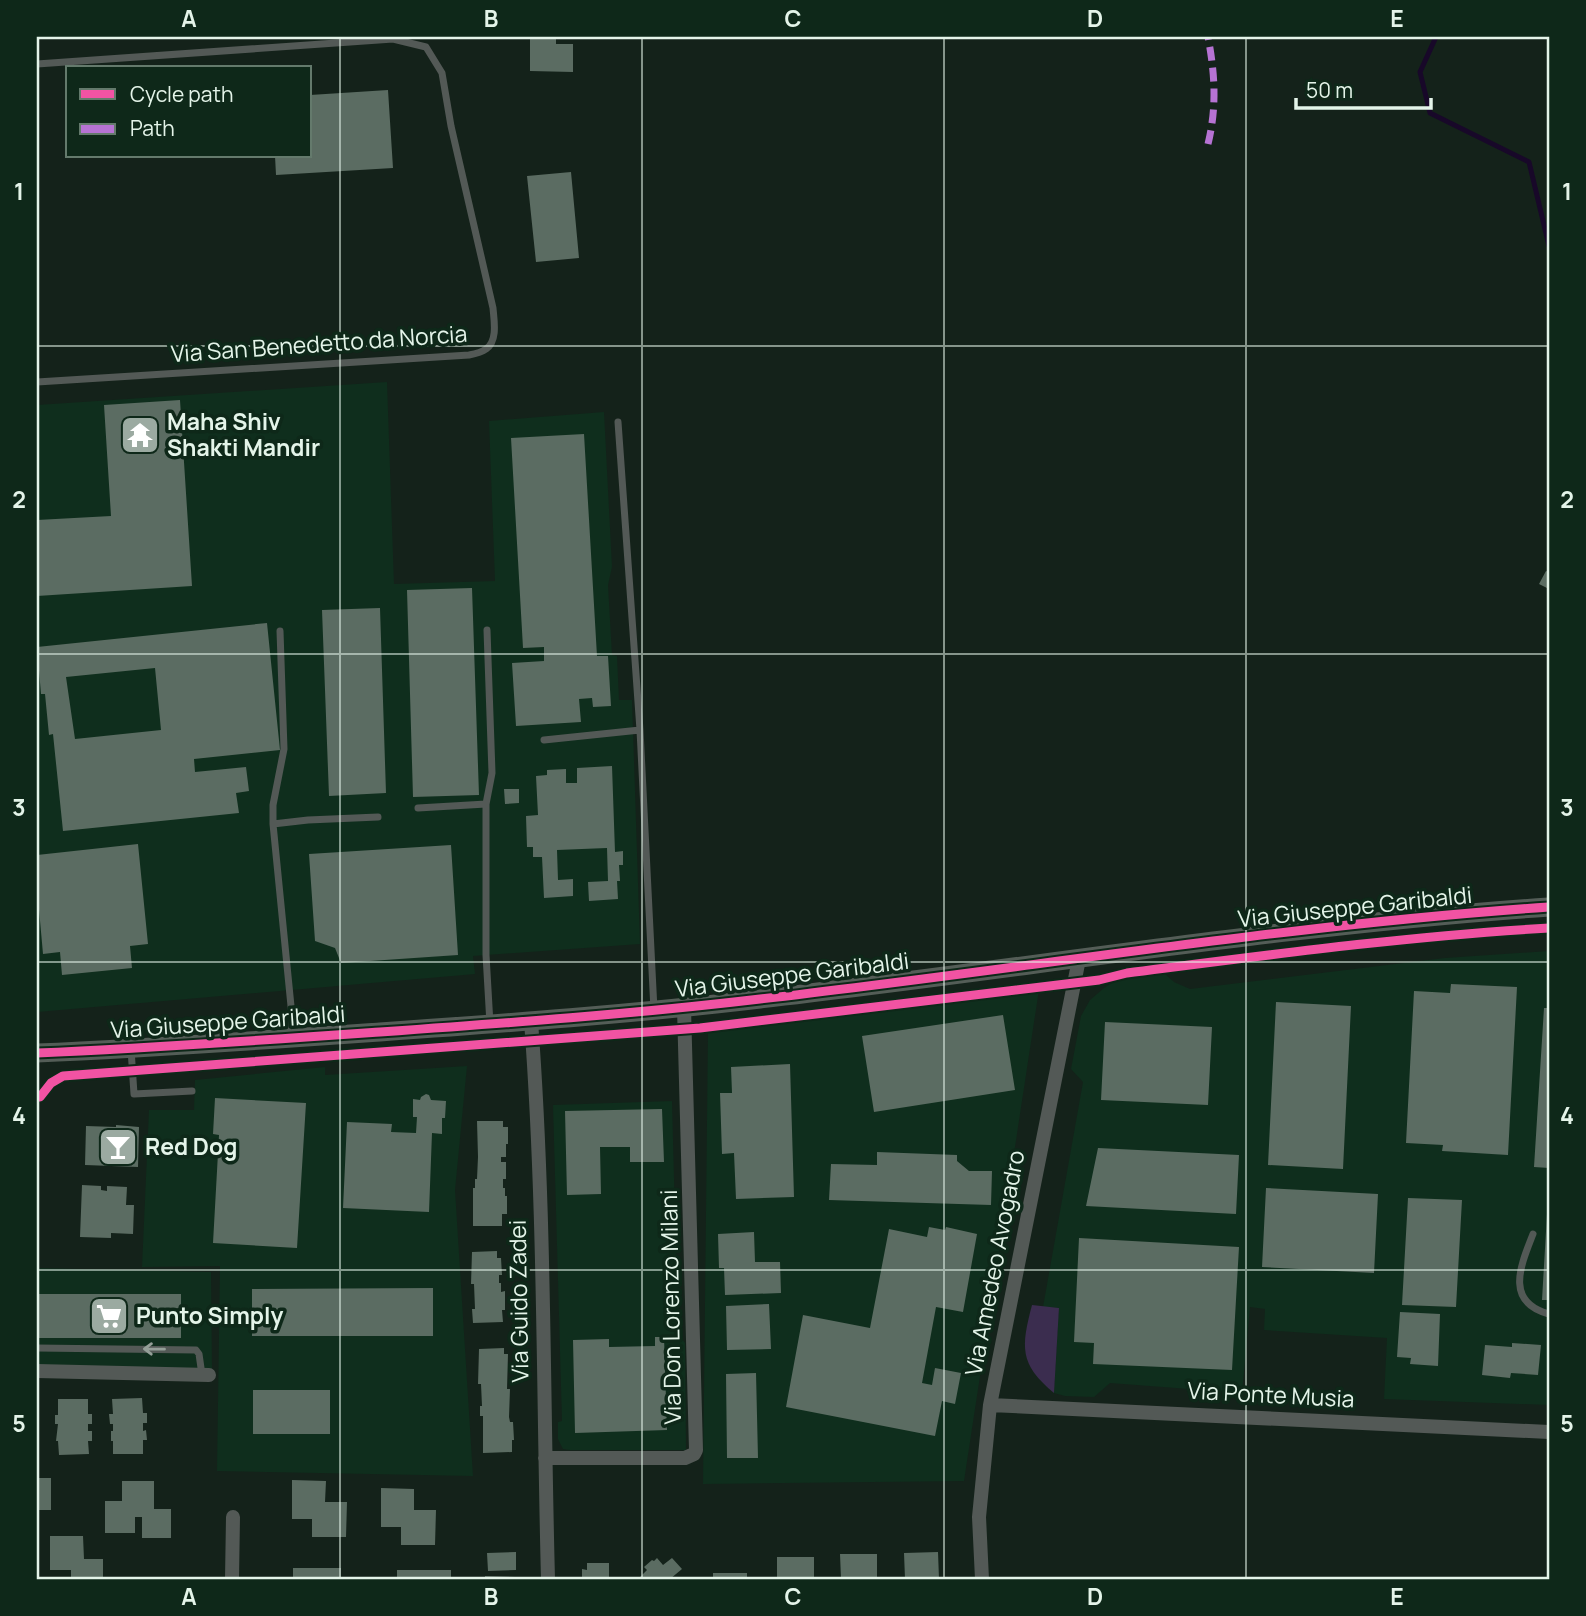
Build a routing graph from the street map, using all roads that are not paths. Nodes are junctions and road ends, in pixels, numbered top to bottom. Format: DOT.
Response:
graph roads {
  1 [pos="37,64"];
  2 [pos="37,382"];
  3 [pos="618,422"];
  4 [pos="487,630"];
  5 [pos="280,631"];
  6 [pos="640,730"];
  7 [pos="544,740"];
  8 [pos="486,804"];
  9 [pos="418,808"];
  10 [pos="378,817"];
  11 [pos="273,824"];
  12 [pos="1549,907"];
  13 [pos="1079,959"];
  14 [pos="684,1008"];
  15 [pos="654,1010"];
  16 [pos="531,1021"];
  17 [pos="490,1024"];
  18 [pos="291,1038"];
  19 [pos="131,1049"];
  20 [pos="37,1053"];
  21 [pos="192,1091"];
  22 [pos="1532,1234"];
  23 [pos="1549,1314"];
  24 [pos="37,1348"];
  25 [pos="37,1371"];
  26 [pos="206,1375"];
  27 [pos="990,1405"];
  28 [pos="1549,1432"];
  29 [pos="545,1458"];
  30 [pos="233,1517"];
  31 [pos="232,1579"];
  32 [pos="548,1579"];
  33 [pos="982,1579"];
  1 -- 2 [label="lane, Via San Benedetto da Norcia"];
  3 -- 6 [label="lane"];
  4 -- 8 [label="lane"];
  5 -- 11 [label="lane"];
  6 -- 7 [label="lane"];
  6 -- 15 [label="lane"];
  8 -- 9 [label="lane"];
  8 -- 17 [label="lane"];
  10 -- 11 [label="lane"];
  11 -- 18 [label="lane"];
  12 -- 13 [label="street, Via Giuseppe Garibaldi"];
  13 -- 14 [label="street, Via Giuseppe Garibaldi"];
  13 -- 27 [label="street, Via Amedeo Avogadro"];
  14 -- 15 [label="street, Via Giuseppe Garibaldi"];
  14 -- 29 [label="street, Via Don Lorenzo Milani"];
  15 -- 16 [label="street, Via Giuseppe Garibaldi"];
  16 -- 17 [label="street, Via Giuseppe Garibaldi"];
  16 -- 29 [label="street, Via Guido Zadei"];
  17 -- 18 [label="street, Via Giuseppe Garibaldi"];
  18 -- 19 [label="street, Via Giuseppe Garibaldi"];
  19 -- 20 [label="street, Via Giuseppe Garibaldi"];
  19 -- 21 [label="lane"];
  22 -- 23 [label="lane"];
  26 -- 24 [label="lane, one-way"];
  25 -- 26 [label="street"];
  27 -- 28 [label="street, Via Ponte Musia"];
  27 -- 33 [label="street, Via Amedeo Avogadro"];
  29 -- 32 [label="street, Via Guido Zadei"];
  30 -- 31 [label="street"];
}
